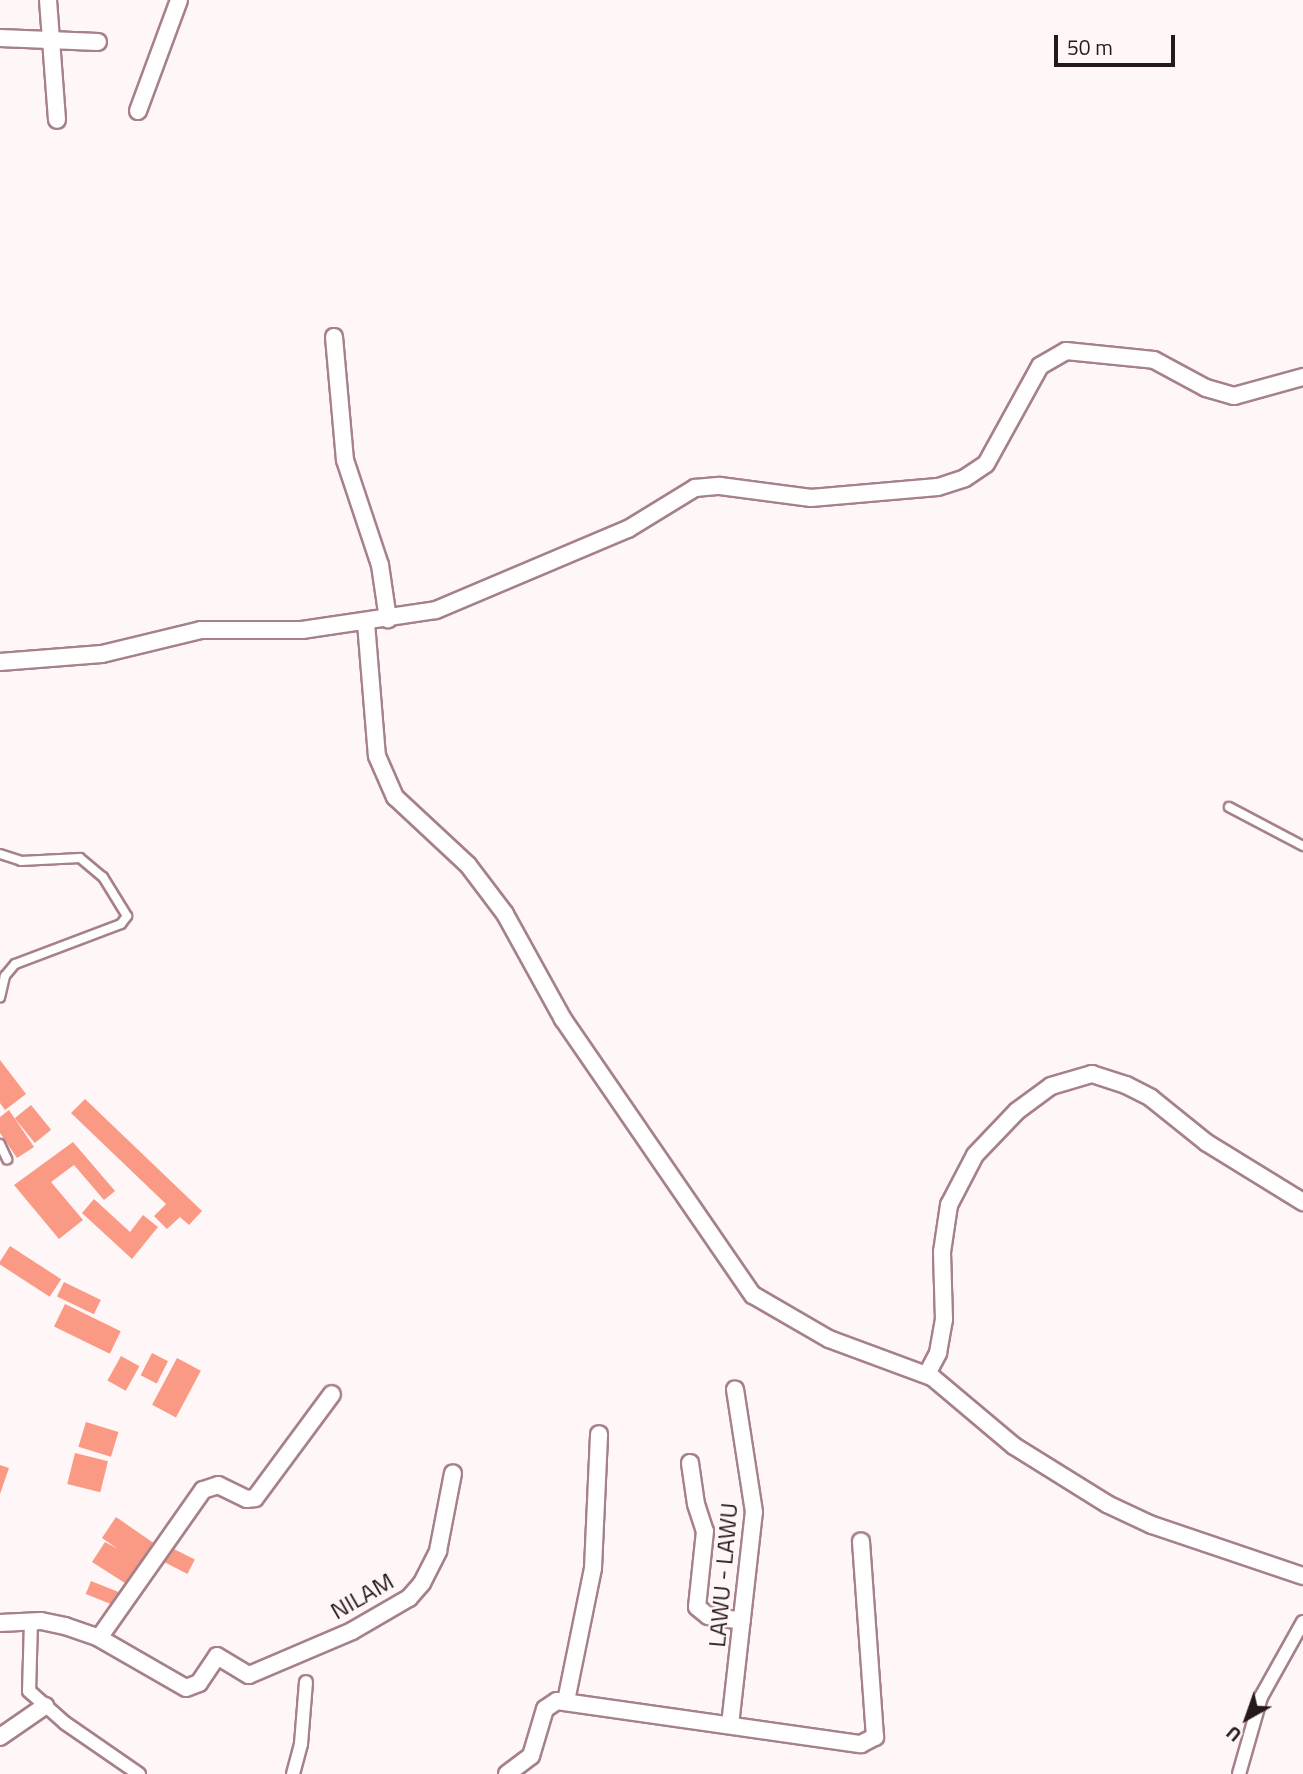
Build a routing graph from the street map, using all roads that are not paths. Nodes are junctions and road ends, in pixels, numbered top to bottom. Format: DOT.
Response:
graph roads {
  1 [pos="48,0"];
  2 [pos="179,0"];
  3 [pos="0,38"];
  4 [pos="49,38"];
  5 [pos="98,42"];
  6 [pos="138,111"];
  7 [pos="57,120"];
  8 [pos="334,337"];
  9 [pos="1303,377"];
  10 [pos="388,620"];
  11 [pos="366,623"];
  12 [pos="0,662"];
  13 [pos="1229,807"];
  14 [pos="1303,846"];
  15 [pos="0,854"];
  16 [pos="0,997"];
  17 [pos="0,1144"];
  18 [pos="7,1159"];
  19 [pos="1303,1202"];
  20 [pos="927,1374"];
  21 [pos="735,1389"];
  22 [pos="332,1394"];
  23 [pos="599,1434"];
  24 [pos="690,1463"];
  25 [pos="453,1473"];
  26 [pos="861,1542"];
  27 [pos="1303,1576"];
  28 [pos="31,1620"];
  29 [pos="742,1621"];
  30 [pos="1303,1622"];
  31 [pos="0,1623"];
  32 [pos="99,1638"];
  33 [pos="306,1682"];
  34 [pos="566,1701"];
  35 [pos="45,1706"];
  36 [pos="730,1724"];
  37 [pos="0,1737"];
  38 [pos="139,1774"];
  39 [pos="293,1774"];
  40 [pos="507,1774"];
  41 [pos="1239,1774"];
  1 -- 4 [label="street"];
  2 -- 6 [label="street"];
  3 -- 4 [label="street"];
  4 -- 5 [label="street"];
  4 -- 7 [label="street"];
  8 -- 10 [label="street"];
  9 -- 10 [label="street"];
  10 -- 11 [label="street"];
  11 -- 12 [label="street"];
  11 -- 20 [label="street"];
  13 -- 14 [label="lane"];
  15 -- 16 [label="lane"];
  17 -- 18 [label="lane"];
  19 -- 20 [label="street"];
  20 -- 27 [label="street"];
  21 -- 29 [label="street, LAWU - LAWU"];
  22 -- 32 [label="street"];
  23 -- 34 [label="street"];
  24 -- 29 [label="street"];
  25 -- 32 [label="street, NILAM"];
  26 -- 36 [label="street"];
  28 -- 31 [label="street"];
  28 -- 32 [label="street"];
  28 -- 35 [label="street"];
  29 -- 36 [label="street, LAWU - LAWU"];
  30 -- 41 [label="street"];
  33 -- 39 [label="street"];
  34 -- 36 [label="street"];
  34 -- 40 [label="street"];
  35 -- 37 [label="street"];
  35 -- 38 [label="street"];
}
